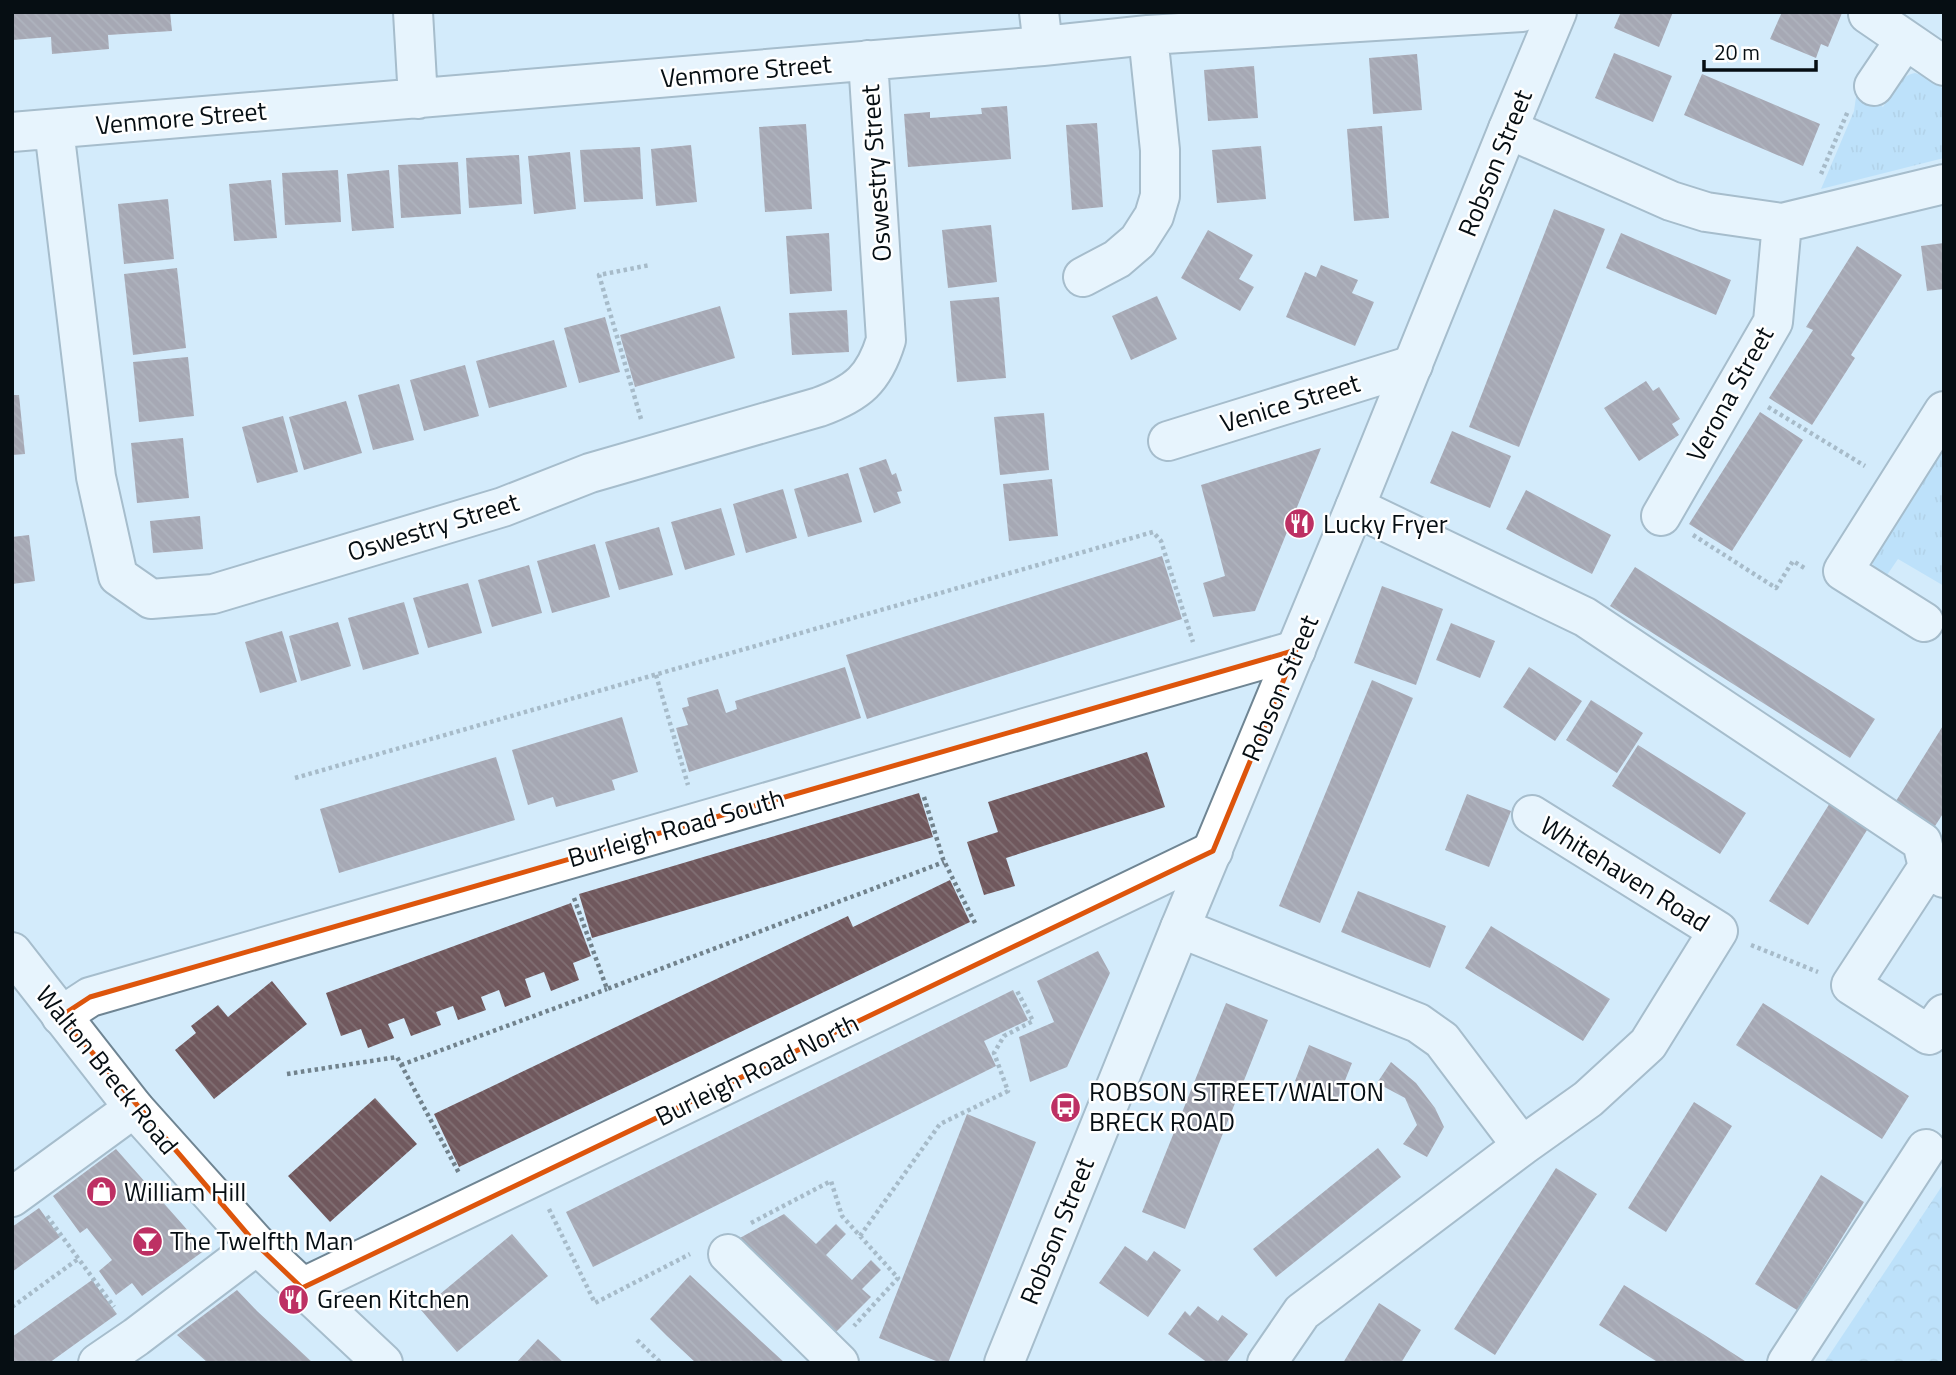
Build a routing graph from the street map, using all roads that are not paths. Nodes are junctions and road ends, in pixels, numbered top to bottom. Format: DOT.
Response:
graph roads {
  1 [pos="412,12"];
  2 [pos="1522,12"];
  3 [pos="1557,12"];
  4 [pos="1868,14"];
  5 [pos="1041,29"];
  6 [pos="1148,35"];
  7 [pos="1905,40"];
  8 [pos="868,60"];
  9 [pos="1944,66"];
  10 [pos="1874,86"];
  11 [pos="418,99"];
  12 [pos="54,129"];
  13 [pos="1508,129"];
  14 [pos="12,132"];
  15 [pos="1944,184"];
  16 [pos="1791,221"];
  17 [pos="1083,277"];
  18 [pos="1413,365"];
  19 [pos="1944,411"];
  20 [pos="1168,441"];
  21 [pos="1355,507"];
  22 [pos="1661,516"];
  23 [pos="1924,622"];
  24 [pos="1296,650"];
  25 [pos="1532,815"];
  26 [pos="1213,851"];
  27 [pos="1936,872"];
  28 [pos="1180,928"];
  29 [pos="12,952"];
  30 [pos="1944,1014"];
  31 [pos="61,1016"];
  32 [pos="134,1108"];
  33 [pos="1522,1146"];
  34 [pos="1926,1149"];
  35 [pos="19,1192"];
  36 [pos="257,1245"];
  37 [pos="728,1254"];
  38 [pos="302,1288"];
  39 [pos="98,1363"];
  40 [pos="383,1363"];
  41 [pos="839,1363"];
  42 [pos="1004,1363"];
  43 [pos="1267,1363"];
  44 [pos="1787,1363"];
  1 -- 11 [label="main road"];
  2 -- 6 [label="main road, Venmore Street"];
  3 -- 13 [label="main road, Robson Street"];
  4 -- 7 [label="main road"];
  5 -- 6 [label="main road, Venmore Street"];
  5 -- 8 [label="main road, Venmore Street"];
  6 -- 17 [label="main road"];
  7 -- 9 [label="main road"];
  7 -- 10 [label="main road"];
  8 -- 11 [label="main road, Venmore Street"];
  8 -- 12 [label="main road, Oswestry Street"];
  11 -- 12 [label="main road, Venmore Street"];
  12 -- 14 [label="main road, Venmore Street"];
  13 -- 16 [label="main road"];
  13 -- 18 [label="main road, Robson Street"];
  15 -- 16 [label="main road"];
  16 -- 22 [label="main road, Verona Street"];
  18 -- 20 [label="main road, Venice Street"];
  18 -- 21 [label="main road, Robson Street"];
  19 -- 23 [label="main road"];
  21 -- 24 [label="main road, Robson Street"];
  21 -- 27 [label="main road"];
  24 -- 26 [label="main road, Robson Street"];
  24 -- 31 [label="main road, Burleigh Road South"];
  25 -- 33 [label="main road, Whitehaven Road"];
  26 -- 28 [label="main road, Robson Street"];
  26 -- 38 [label="main road, Burleigh Road North"];
  27 -- 30 [label="main road"];
  28 -- 33 [label="main road"];
  28 -- 42 [label="main road, Robson Street"];
  29 -- 31 [label="main road, Walton Breck Road"];
  31 -- 32 [label="main road, Walton Breck Road"];
  32 -- 35 [label="main road"];
  32 -- 36 [label="main road, Walton Breck Road"];
  33 -- 43 [label="main road, Whitehaven Road"];
  34 -- 44 [label="main road"];
  36 -- 38 [label="main road, Walton Breck Road"];
  36 -- 39 [label="main road"];
  37 -- 41 [label="main road"];
  38 -- 40 [label="main road, Walton Breck Road"];
}
